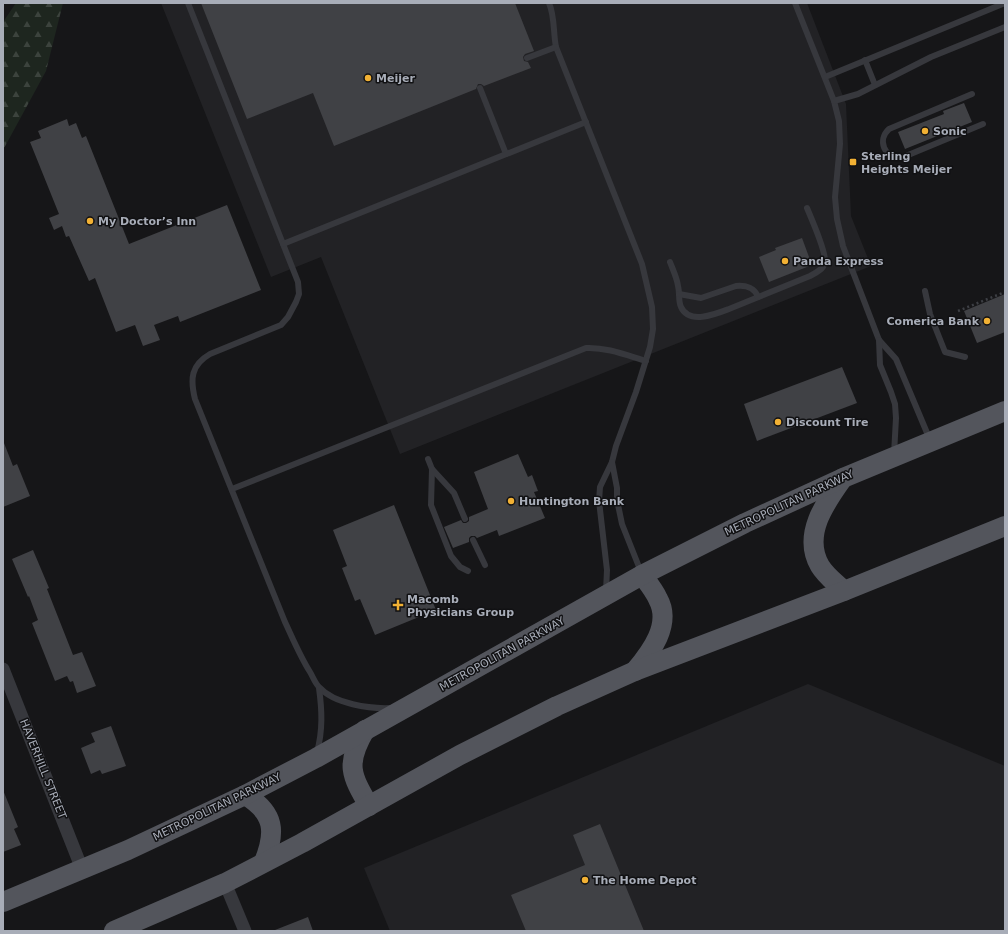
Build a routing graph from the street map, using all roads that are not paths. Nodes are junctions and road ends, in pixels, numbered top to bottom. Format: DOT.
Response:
graph roads {
  1 [pos="188,3"];
  2 [pos="549,3"];
  3 [pos="795,3"];
  4 [pos="1005,3"];
  5 [pos="1005,27"];
  6 [pos="556,47"];
  7 [pos="527,58"];
  8 [pos="865,60"];
  9 [pos="825,76"];
  10 [pos="875,85"];
  11 [pos="480,88"];
  12 [pos="972,94"];
  13 [pos="834,101"];
  14 [pos="586,122"];
  15 [pos="983,124"];
  16 [pos="506,154"];
  17 [pos="808,208"];
  18 [pos="284,244"];
  19 [pos="670,262"];
  20 [pos="926,291"];
  21 [pos="679,294"];
  22 [pos="758,297"];
  23 [pos="879,340"];
  24 [pos="965,357"];
  25 [pos="646,361"];
  26 [pos="1005,412"];
  27 [pos="931,442"];
  28 [pos="893,458"];
  29 [pos="428,459"];
  30 [pos="612,462"];
  31 [pos="432,469"];
  32 [pos="843,478"];
  33 [pos="232,489"];
  34 [pos="465,519"];
  35 [pos="1005,526"];
  36 [pos="473,540"];
  37 [pos="485,565"];
  38 [pos="468,571"];
  39 [pos="642,575"];
  40 [pos="844,591"];
  41 [pos="606,596"];
  42 [pos="3,669"];
  43 [pos="636,671"];
  44 [pos="319,688"];
  45 [pos="405,708"];
  46 [pos="365,730"];
  47 [pos="316,758"];
  48 [pos="245,795"];
  49 [pos="369,806"];
  50 [pos="264,862"];
  51 [pos="82,869"];
  52 [pos="225,883"];
  53 [pos="3,902"];
  54 [pos="114,931"];
  55 [pos="245,931"];
  1 -- 18 [label="lane"];
  2 -- 6 [label="lane"];
  3 -- 9 [label="lane"];
  4 -- 8 [label="lane"];
  5 -- 10 [label="lane"];
  6 -- 7 [label="lane"];
  6 -- 14 [label="lane"];
  8 -- 9 [label="lane"];
  8 -- 10 [label="lane"];
  9 -- 13 [label="lane"];
  10 -- 13 [label="lane"];
  11 -- 16 [label="lane"];
  12 -- 15 [label="lane"];
  13 -- 23 [label="lane"];
  14 -- 16 [label="lane"];
  14 -- 25 [label="lane"];
  16 -- 18 [label="lane"];
  17 -- 22 [label="lane"];
  18 -- 33 [label="lane"];
  19 -- 21 [label="lane"];
  20 -- 24 [label="lane"];
  21 -- 22 [label="lane"];
  21 -- 22 [label="lane"];
  23 -- 27 [label="lane"];
  23 -- 28 [label="lane"];
  25 -- 30 [label="lane"];
  25 -- 33 [label="lane"];
  26 -- 27 [label="main road, METROPOLITAN PARKWAY"];
  27 -- 28 [label="main road, METROPOLITAN PARKWAY"];
  28 -- 32 [label="main road, METROPOLITAN PARKWAY"];
  29 -- 31 [label="lane"];
  30 -- 39 [label="lane"];
  30 -- 41 [label="lane"];
  31 -- 34 [label="lane"];
  31 -- 38 [label="lane"];
  32 -- 39 [label="main road, METROPOLITAN PARKWAY"];
  32 -- 40 [label="main road"];
  33 -- 44 [label="lane"];
  35 -- 40 [label="main road"];
  36 -- 37 [label="lane"];
  39 -- 41 [label="main road, METROPOLITAN PARKWAY"];
  39 -- 43 [label="main road"];
  40 -- 43 [label="main road"];
  41 -- 45 [label="main road, METROPOLITAN PARKWAY"];
  42 -- 51 [label="street, HAVERHILL STREET"];
  43 -- 49 [label="main road"];
  44 -- 45 [label="lane"];
  44 -- 47 [label="lane"];
  45 -- 46 [label="main road, METROPOLITAN PARKWAY"];
  46 -- 47 [label="main road, METROPOLITAN PARKWAY"];
  46 -- 49 [label="main road"];
  47 -- 48 [label="main road, METROPOLITAN PARKWAY"];
  48 -- 50 [label="main road"];
  48 -- 51 [label="main road, METROPOLITAN PARKWAY"];
  49 -- 50 [label="main road"];
  50 -- 52 [label="main road"];
  51 -- 53 [label="main road, METROPOLITAN PARKWAY"];
  52 -- 54 [label="main road"];
  52 -- 55 [label="street"];
}
